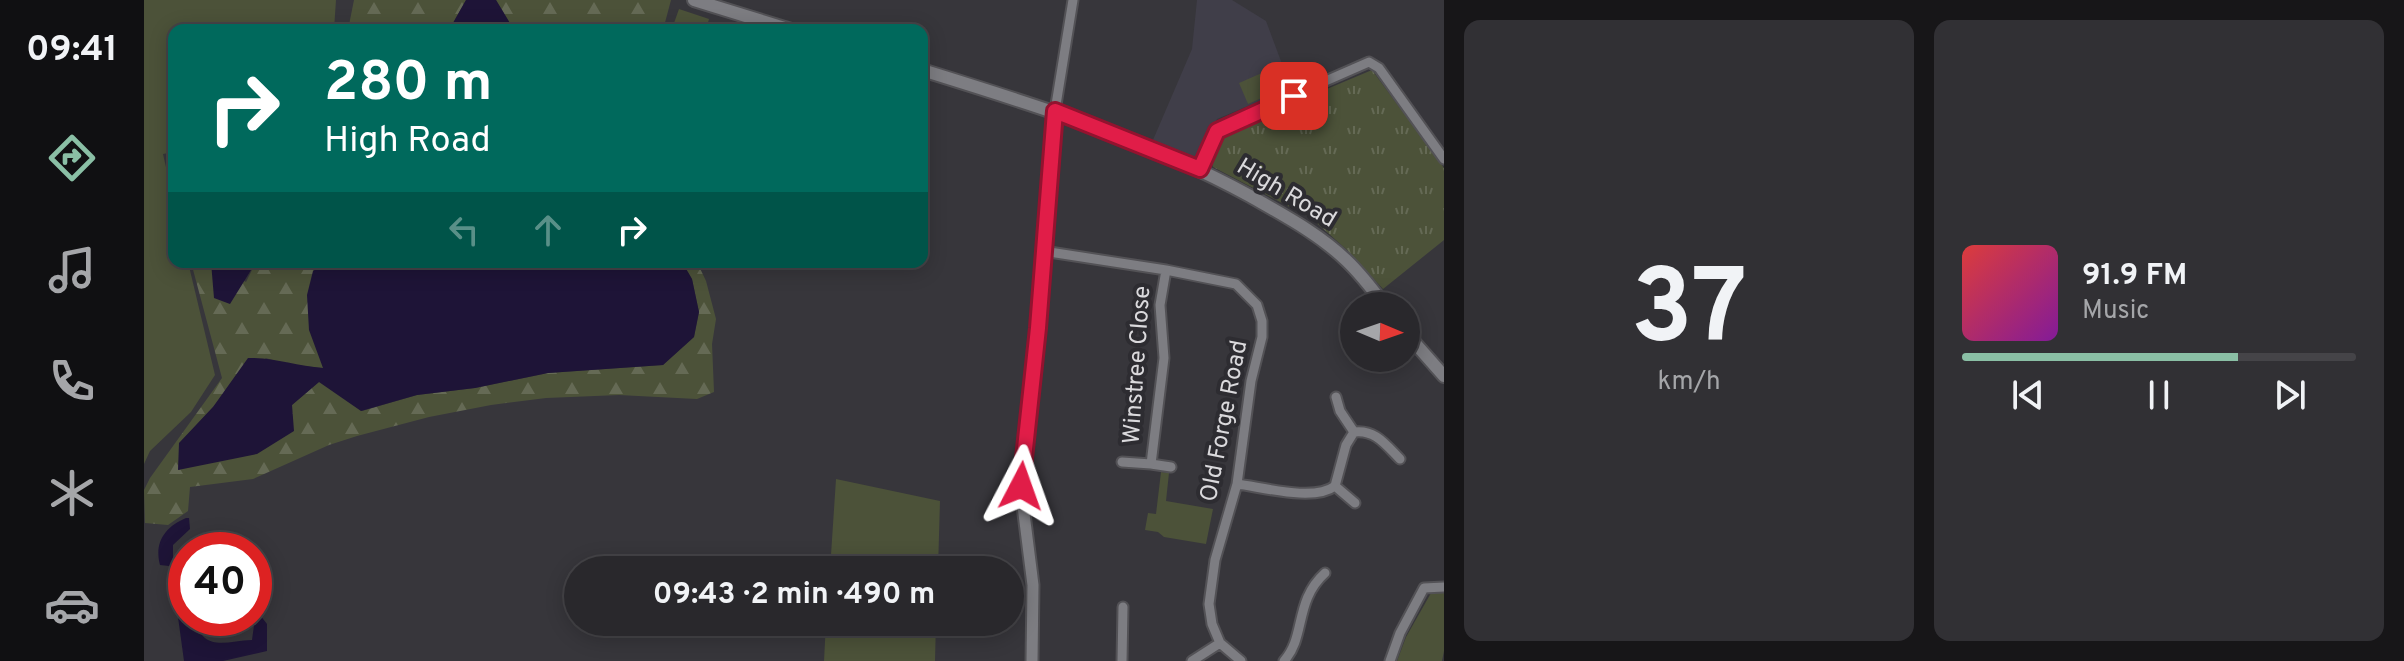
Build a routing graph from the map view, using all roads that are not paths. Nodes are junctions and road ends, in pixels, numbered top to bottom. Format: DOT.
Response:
graph roads {
  1 [pos="694,0"];
  2 [pos="1073,0"];
  3 [pos="772,24"];
  4 [pos="928,72"];
  5 [pos="1055,111"];
  6 [pos="1444,159"];
  7 [pos="1200,169"];
  8 [pos="1043,251"];
  9 [pos="1166,270"];
  10 [pos="1374,292"];
  11 [pos="1420,349"];
  12 [pos="1444,376"];
  13 [pos="1336,397"];
  14 [pos="1354,432"];
  15 [pos="1400,459"];
  16 [pos="1122,462"];
  17 [pos="1151,464"];
  18 [pos="1171,467"];
  19 [pos="1237,484"];
  20 [pos="1335,486"];
  21 [pos="1355,503"];
  22 [pos="1325,573"];
  23 [pos="1444,587"];
  24 [pos="1123,607"];
  25 [pos="1220,643"];
  26 [pos="1032,661"];
  27 [pos="1122,661"];
  28 [pos="1192,661"];
  29 [pos="1241,661"];
  30 [pos="1284,661"];
  31 [pos="1390,661"];
  1 -- 3 [label="main road"];
  2 -- 5 [label="street"];
  4 -- 5 [label="main road, High Road"];
  5 -- 7 [label="main road, High Road"];
  5 -- 8 [label="street"];
  6 -- 7 [label="street"];
  7 -- 10 [label="main road, High Road"];
  8 -- 9 [label="street, Old Forge Road"];
  8 -- 26 [label="street"];
  9 -- 17 [label="street, Winstree Close"];
  9 -- 19 [label="street, Old Forge Road"];
  11 -- 12 [label="main road"];
  13 -- 14 [label="street"];
  14 -- 15 [label="street"];
  14 -- 20 [label="street"];
  16 -- 17 [label="street, Winstree Close"];
  17 -- 18 [label="street, Winstree Close"];
  19 -- 20 [label="street"];
  19 -- 25 [label="street, Old Forge Road"];
  20 -- 21 [label="street"];
  22 -- 30 [label="street"];
  23 -- 31 [label="street"];
  24 -- 27 [label="street"];
  25 -- 28 [label="street"];
  25 -- 29 [label="street"];
}
